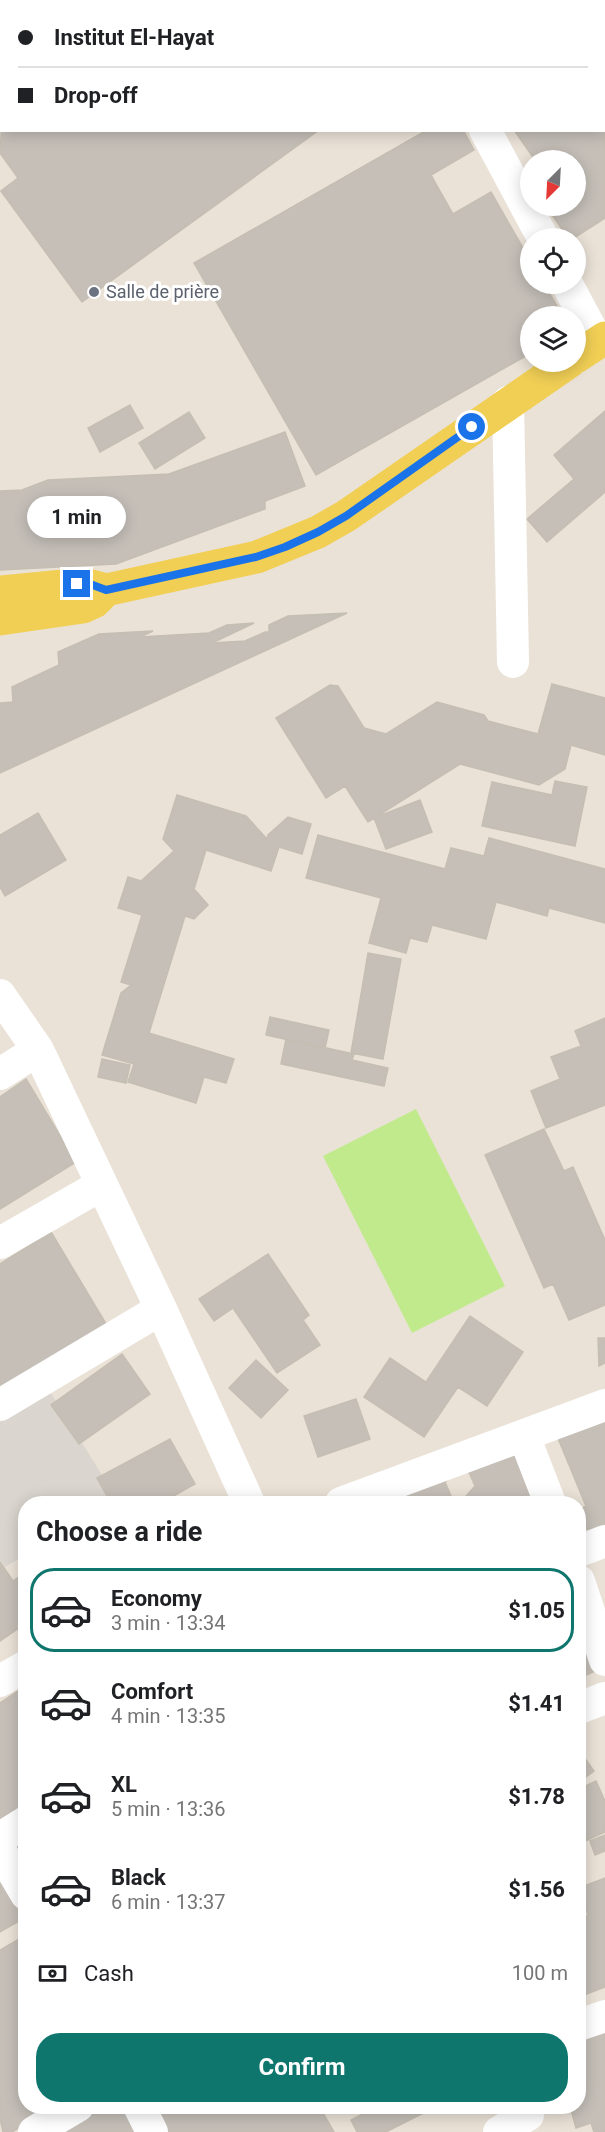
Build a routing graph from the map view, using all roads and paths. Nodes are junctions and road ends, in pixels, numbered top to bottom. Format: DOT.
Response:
graph roads {
  1 [pos="486,132"];
  2 [pos="538,228"];
  3 [pos="571,294"];
  4 [pos="593,345"];
  5 [pos="554,372"];
  6 [pos="508,402"];
  7 [pos="106,590"];
  8 [pos="0,592"];
  9 [pos="0,620"];
  10 [pos="513,662"];
  11 [pos="0,995"];
  12 [pos="38,1050"];
  13 [pos="0,1074"];
  14 [pos="101,1185"];
  15 [pos="0,1243"];
  16 [pos="161,1310"];
  17 [pos="0,1405"];
  18 [pos="605,1405"];
  19 [pos="524,1436"];
  20 [pos="246,1496"];
  21 [pos="360,1496"];
  22 [pos="547,1496"];
  23 [pos="605,1541"];
  24 [pos="586,1548"];
  25 [pos="586,1602"];
  26 [pos="605,1660"];
  27 [pos="18,1671"];
  28 [pos="0,1681"];
  29 [pos="605,1698"];
  30 [pos="586,1705"];
  31 [pos="18,1827"];
  32 [pos="0,1838"];
  33 [pos="0,1851"];
  34 [pos="18,1881"];
  35 [pos="605,2016"];
  36 [pos="586,2023"];
  37 [pos="64,2114"];
  38 [pos="143,2114"];
  39 [pos="529,2118"];
  40 [pos="34,2132"];
  41 [pos="153,2132"];
  42 [pos="499,2132"];
  1 -- 2 [label="street"];
  3 -- 4 [label="street"];
  5 -- 6 [label="main road"];
  6 -- 7 [label="main road"];
  6 -- 10 [label="street"];
  7 -- 8 [label="main road"];
  7 -- 9 [label="main road"];
  11 -- 12 [label="street"];
  12 -- 13 [label="street"];
  12 -- 14 [label="street"];
  14 -- 15 [label="street"];
  14 -- 16 [label="street"];
  16 -- 17 [label="street"];
  16 -- 20 [label="street"];
  18 -- 19 [label="street"];
  19 -- 21 [label="street"];
  19 -- 22 [label="street"];
  23 -- 24 [label="street"];
  25 -- 26 [label="street"];
  27 -- 28 [label="street"];
  29 -- 30 [label="street"];
  31 -- 32 [label="street"];
  33 -- 34 [label="street"];
  35 -- 36 [label="street"];
  37 -- 40 [label="street"];
  38 -- 41 [label="street"];
  39 -- 42 [label="street"];
}
